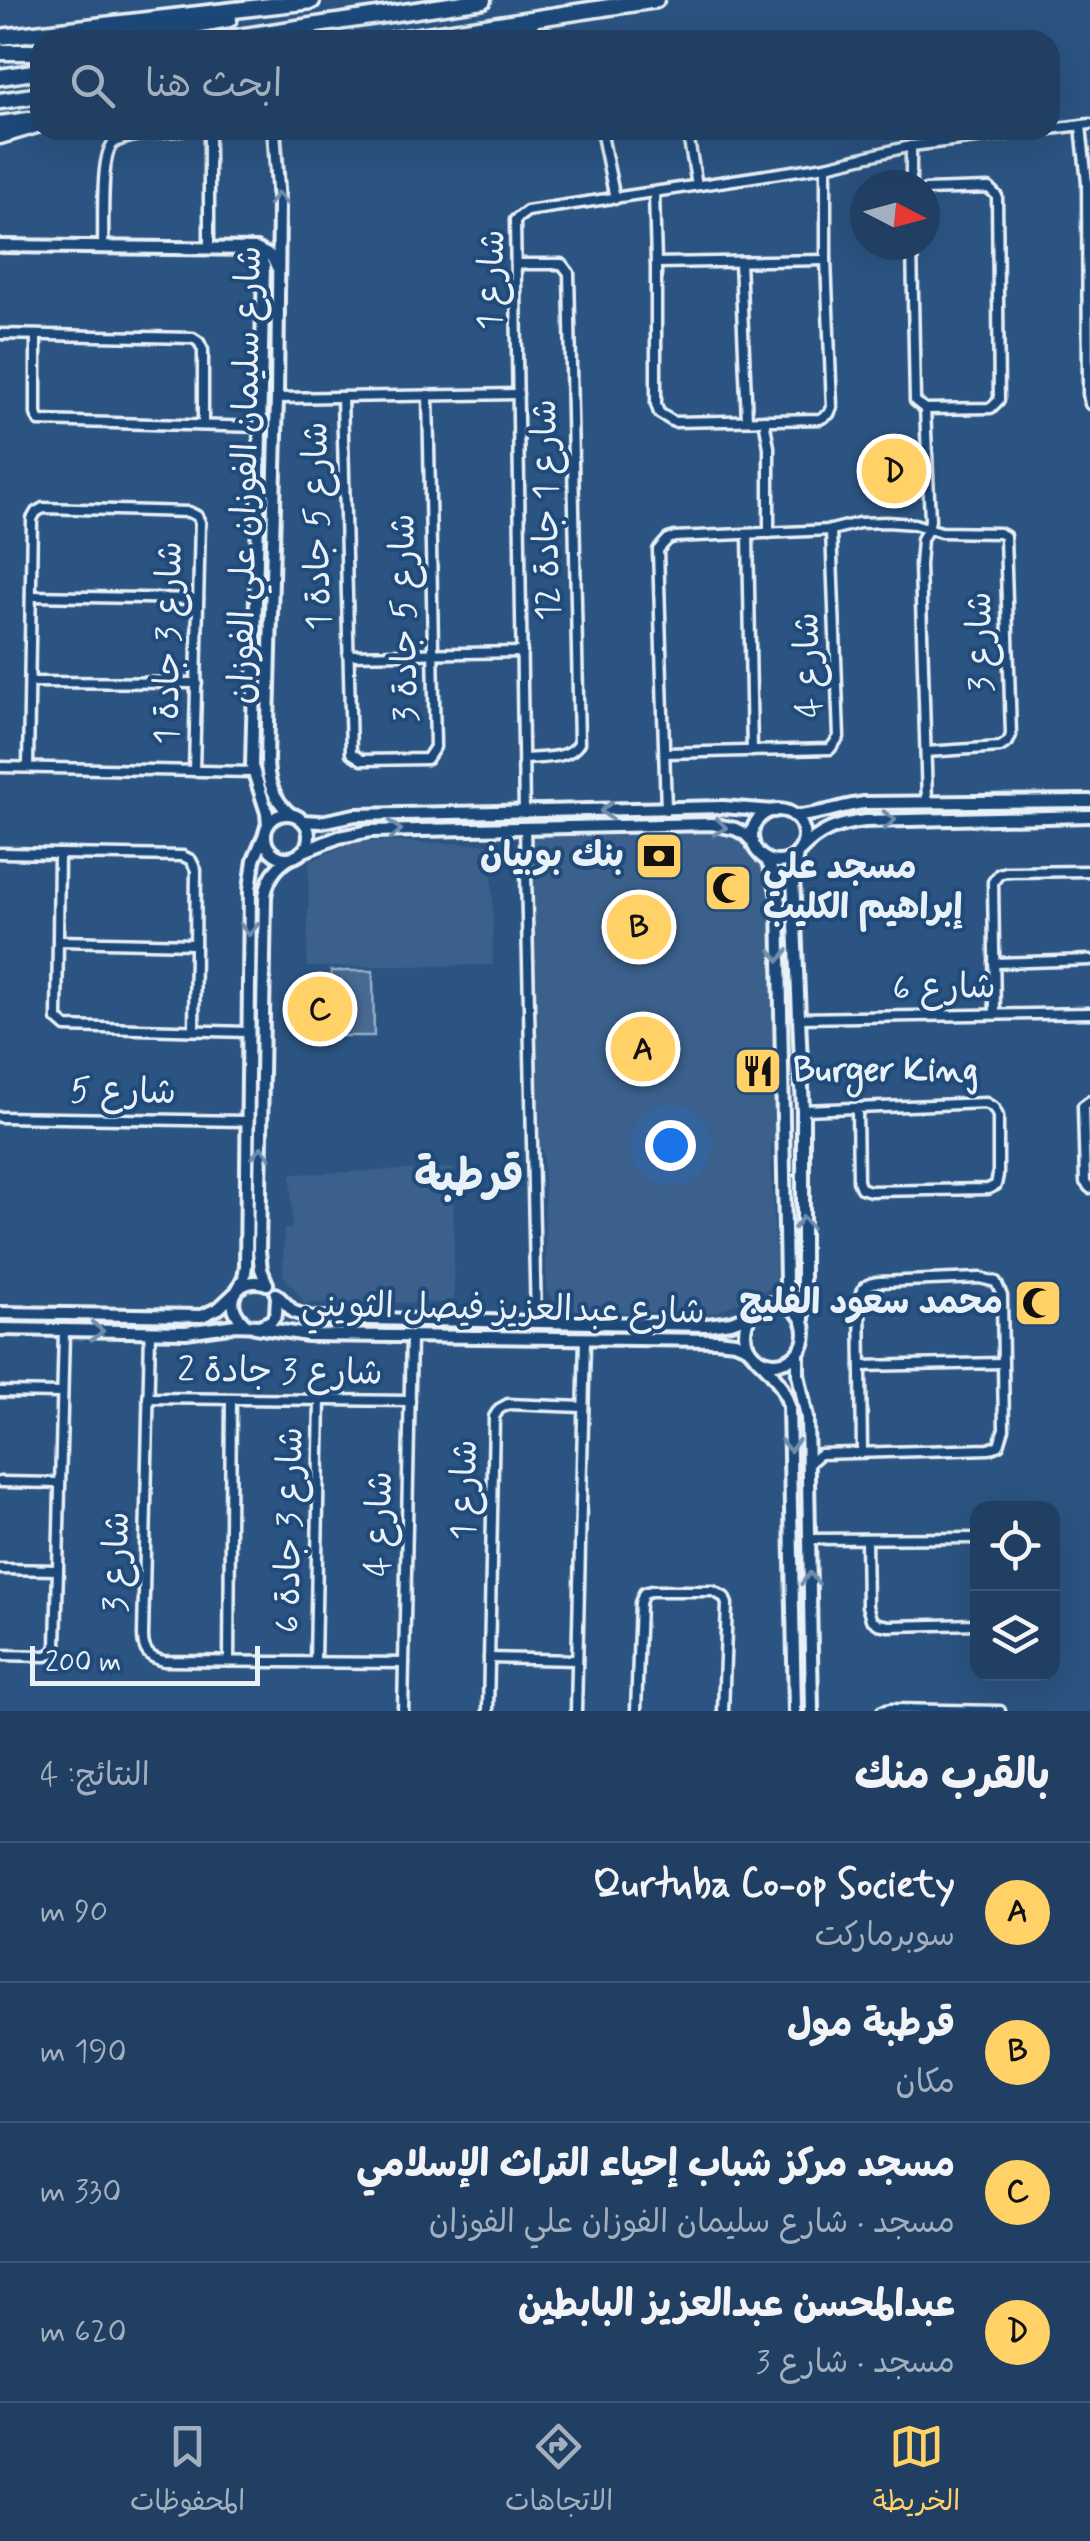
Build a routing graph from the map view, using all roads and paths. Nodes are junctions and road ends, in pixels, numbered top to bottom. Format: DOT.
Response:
graph roads {
  1 [pos="321,0"];
  2 [pos="483,0"];
  3 [pos="656,0"];
  4 [pos="312,1"];
  5 [pos="576,13"];
  6 [pos="61,30"];
  7 [pos="166,30"];
  8 [pos="280,30"];
  9 [pos="458,30"];
  10 [pos="512,30"];
  11 [pos="30,34"];
  12 [pos="0,37"];
  13 [pos="0,52"];
  14 [pos="30,52"];
  15 [pos="30,72"];
  16 [pos="0,78"];
  17 [pos="30,96"];
  18 [pos="0,101"];
  19 [pos="30,122"];
  20 [pos="0,124"];
  21 [pos="30,125"];
  22 [pos="1086,125"];
  23 [pos="1060,128"];
  24 [pos="0,136"];
  25 [pos="121,140"];
  26 [pos="209,140"];
  27 [pos="275,140"];
  28 [pos="604,140"];
  29 [pos="689,140"];
  30 [pos="958,140"];
  31 [pos="910,146"];
  32 [pos="826,166"];
  33 [pos="911,170"];
  34 [pos="1088,183"];
  35 [pos="697,185"];
  36 [pos="940,190"];
  37 [pos="654,193"];
  38 [pos="615,199"];
  39 [pos="0,246"];
  40 [pos="103,246"];
  41 [pos="209,248"];
  42 [pos="248,250"];
  43 [pos="826,260"];
  44 [pos="912,260"];
  45 [pos="740,262"];
  46 [pos="656,263"];
  47 [pos="516,264"];
  48 [pos="278,279"];
  49 [pos="264,283"];
  50 [pos="0,334"];
  51 [pos="36,336"];
  52 [pos="518,394"];
  53 [pos="428,396"];
  54 [pos="342,397"];
  55 [pos="277,398"];
  56 [pos="1090,404"];
  57 [pos="924,408"];
  58 [pos="747,420"];
  59 [pos="764,420"];
  60 [pos="203,424"];
  61 [pos="261,427"];
  62 [pos="259,479"];
  63 [pos="275,481"];
  64 [pos="274,501"];
  65 [pos="258,504"];
  66 [pos="928,529"];
  67 [pos="831,530"];
  68 [pos="768,534"];
  69 [pos="748,535"];
  70 [pos="31,596"];
  71 [pos="198,599"];
  72 [pos="522,652"];
  73 [pos="433,654"];
  74 [pos="348,655"];
  75 [pos="30,682"];
  76 [pos="197,683"];
  77 [pos="752,751"];
  78 [pos="926,752"];
  79 [pos="351,753"];
  80 [pos="665,753"];
  81 [pos="524,758"];
  82 [pos="0,767"];
  83 [pos="28,767"];
  84 [pos="194,771"];
  85 [pos="253,772"];
  86 [pos="1090,800"];
  87 [pos="926,802"];
  88 [pos="964,803"];
  89 [pos="985,803"];
  90 [pos="666,810"];
  91 [pos="774,811"];
  92 [pos="524,813"];
  93 [pos="290,814"];
  94 [pos="794,816"];
  95 [pos="1090,816"];
  96 [pos="964,818"];
  97 [pos="986,818"];
  98 [pos="303,821"];
  99 [pos="525,827"];
  100 [pos="267,829"];
  101 [pos="754,842"];
  102 [pos="798,852"];
  103 [pos="0,853"];
  104 [pos="59,854"];
  105 [pos="296,855"];
  106 [pos="767,860"];
  107 [pos="1090,871"];
  108 [pos="59,942"];
  109 [pos="194,944"];
  110 [pos="1090,960"];
  111 [pos="994,963"];
  112 [pos="1090,1012"];
  113 [pos="995,1014"];
  114 [pos="800,1018"];
  115 [pos="194,1030"];
  116 [pos="247,1032"];
  117 [pos="1090,1101"];
  118 [pos="858,1108"];
  119 [pos="802,1110"];
  120 [pos="0,1118"];
  121 [pos="246,1121"];
  122 [pos="1090,1188"];
  123 [pos="803,1190"];
  124 [pos="785,1192"];
  125 [pos="245,1212"];
  126 [pos="260,1213"];
  127 [pos="267,1284"];
  128 [pos="237,1291"];
  129 [pos="276,1294"];
  130 [pos="776,1302"];
  131 [pos="0,1313"];
  132 [pos="751,1315"];
  133 [pos="803,1320"];
  134 [pos="536,1322"];
  135 [pos="251,1326"];
  136 [pos="0,1329"];
  137 [pos="64,1331"];
  138 [pos="150,1332"];
  139 [pos="411,1338"];
  140 [pos="585,1340"];
  141 [pos="749,1348"];
  142 [pos="798,1353"];
  143 [pos="757,1358"];
  144 [pos="1002,1363"];
  145 [pos="861,1366"];
  146 [pos="0,1392"];
  147 [pos="62,1393"];
  148 [pos="148,1398"];
  149 [pos="231,1399"];
  150 [pos="320,1400"];
  151 [pos="410,1402"];
  152 [pos="582,1406"];
  153 [pos="807,1443"];
  154 [pos="862,1451"];
  155 [pos="820,1454"];
  156 [pos="807,1466"];
  157 [pos="0,1482"];
  158 [pos="60,1483"];
  159 [pos="866,1538"];
  160 [pos="970,1538"];
  161 [pos="810,1539"];
  162 [pos="0,1569"];
  163 [pos="58,1570"];
  164 [pos="810,1623"];
  165 [pos="970,1624"];
  166 [pos="794,1625"];
  167 [pos="810,1652"];
  168 [pos="794,1654"];
  169 [pos="0,1656"];
  170 [pos="489,1658"];
  171 [pos="228,1660"];
  172 [pos="577,1660"];
  173 [pos="315,1662"];
  174 [pos="404,1663"];
  175 [pos="404,1711"];
  176 [pos="488,1711"];
  177 [pos="576,1711"];
  178 [pos="636,1711"];
  179 [pos="724,1711"];
  180 [pos="795,1711"];
  181 [pos="812,1711"];
  182 [pos="882,1711"];
  183 [pos="1000,1711"];
  1 -- 4 [label="street"];
  2 -- 8 [label="highway"];
  3 -- 5 [label="highway"];
  4 -- 6 [label="highway"];
  4 -- 7 [label="highway"];
  5 -- 9 [label="highway"];
  5 -- 10 [label="street"];
  11 -- 12 [label="highway"];
  13 -- 14 [label="highway"];
  15 -- 16 [label="highway"];
  17 -- 18 [label="highway"];
  19 -- 20 [label="highway"];
  21 -- 24 [label="highway"];
  22 -- 23 [label="street"];
  22 -- 34 [label="street"];
  25 -- 40 [label="street"];
  26 -- 41 [label="street"];
  48 -- 27 [label="street, شارع سليمان الفوزان علي الفوزان, one-way"];
  28 -- 38 [label="street"];
  29 -- 35 [label="street"];
  30 -- 31 [label="street, شارع 1"];
  31 -- 32 [label="street, شارع 1"];
  31 -- 33 [label="street"];
  32 -- 35 [label="street, شارع 1"];
  32 -- 43 [label="street"];
  34 -- 56 [label="street"];
  35 -- 37 [label="street, شارع 1"];
  36 -- 57 [label="street"];
  37 -- 38 [label="street, شارع 1"];
  37 -- 46 [label="street"];
  38 -- 47 [label="street, شارع 1"];
  39 -- 40 [label="street"];
  40 -- 41 [label="street"];
  41 -- 42 [label="street"];
  42 -- 48 [label="street"];
  42 -- 49 [label="street"];
  43 -- 45 [label="street"];
  43 -- 59 [label="street"];
  44 -- 57 [label="street, شارع 3"];
  45 -- 46 [label="street"];
  45 -- 58 [label="street"];
  46 -- 58 [label="street"];
  47 -- 52 [label="street, شارع 1"];
  47 -- 81 [label="street, شارع 1 جادة 12"];
  48 -- 49 [label="street"];
  48 -- 55 [label="street, شارع سليمان الفوزان علي الفوزان"];
  49 -- 61 [label="street, شارع سليمان الفوزان علي الفوزان"];
  50 -- 51 [label="street"];
  51 -- 60 [label="street"];
  51 -- 60 [label="street"];
  52 -- 53 [label="street"];
  52 -- 72 [label="street, شارع 1"];
  53 -- 54 [label="street"];
  53 -- 73 [label="street, شارع 5 جادة 3"];
  54 -- 55 [label="street"];
  54 -- 74 [label="street, شارع 5 جادة 1"];
  55 -- 63 [label="street, شارع سليمان الفوزان علي الفوزان"];
  57 -- 66 [label="street, شارع 3"];
  58 -- 59 [label="street"];
  59 -- 68 [label="street"];
  60 -- 61 [label="street"];
  61 -- 62 [label="street, شارع سليمان الفوزان علي الفوزان"];
  62 -- 63 [label="street"];
  62 -- 65 [label="street, شارع سليمان الفوزان علي الفوزان"];
  63 -- 64 [label="street, شارع سليمان الفوزان علي الفوزان"];
  64 -- 65 [label="street"];
  64 -- 93 [label="street, شارع سليمان الفوزان علي الفوزان"];
  65 -- 85 [label="street, شارع سليمان الفوزان علي الفوزان"];
  66 -- 67 [label="street"];
  66 -- 78 [label="street, شارع 3"];
  66 -- 78 [label="street, شارع 3"];
  67 -- 68 [label="street"];
  67 -- 77 [label="street, شارع 4"];
  68 -- 69 [label="street"];
  69 -- 77 [label="street"];
  69 -- 80 [label="street"];
  70 -- 71 [label="street"];
  70 -- 71 [label="street, شارع 3 جادة 1"];
  70 -- 75 [label="street, شارع 3 جادة 1"];
  71 -- 76 [label="street, شارع 3 جادة 1"];
  72 -- 73 [label="street, شارع 5 جادة 1"];
  72 -- 81 [label="street, شارع 1"];
  73 -- 74 [label="street, شارع 5 جادة 1"];
  73 -- 79 [label="street, شارع 5 جادة 3"];
  74 -- 79 [label="street, شارع 5 جادة 1"];
  75 -- 76 [label="street"];
  75 -- 83 [label="street, شارع 3 جادة 1"];
  76 -- 84 [label="street, شارع 3 جادة 1"];
  77 -- 80 [label="street, شارع 4"];
  78 -- 87 [label="street, شارع 3"];
  80 -- 90 [label="street"];
  81 -- 92 [label="street, شارع 1"];
  82 -- 83 [label="street"];
  83 -- 84 [label="street"];
  84 -- 85 [label="street"];
  85 -- 100 [label="street, شارع سليمان الفوزان علي الفوزان"];
  86 -- 89 [label="street"];
  87 -- 88 [label="street"];
  87 -- 94 [label="street"];
  88 -- 89 [label="street"];
  88 -- 96 [label="street"];
  89 -- 97 [label="street"];
  90 -- 91 [label="street"];
  90 -- 92 [label="street, one-way"];
  91 -- 94 [label="street"];
  91 -- 101 [label="street"];
  92 -- 98 [label="street"];
  93 -- 98 [label="street"];
  93 -- 100 [label="street"];
  94 -- 102 [label="street"];
  95 -- 97 [label="street"];
  96 -- 97 [label="street"];
  102 -- 96 [label="street, one-way"];
  98 -- 105 [label="street"];
  99 -- 101 [label="street, one-way"];
  105 -- 99 [label="street, one-way"];
  99 -- 134 [label="street"];
  100 -- 105 [label="street"];
  100 -- 116 [label="street, one-way"];
  101 -- 106 [label="street"];
  102 -- 106 [label="street"];
  102 -- 114 [label="street"];
  103 -- 104 [label="street"];
  104 -- 108 [label="street"];
  104 -- 109 [label="street"];
  126 -- 105 [label="street, one-way"];
  106 -- 124 [label="street, one-way"];
  107 -- 111 [label="street"];
  108 -- 109 [label="street"];
  108 -- 115 [label="street"];
  109 -- 115 [label="street"];
  110 -- 111 [label="street"];
  111 -- 113 [label="street"];
  112 -- 113 [label="street, شارع 6"];
  113 -- 114 [label="street, شارع 6"];
  114 -- 119 [label="street"];
  115 -- 116 [label="street"];
  116 -- 121 [label="street"];
  117 -- 122 [label="street"];
  118 -- 118 [label="street"];
  118 -- 119 [label="street"];
  119 -- 123 [label="street"];
  120 -- 121 [label="street, شارع 5"];
  121 -- 125 [label="street"];
  123 -- 124 [label="street"];
  133 -- 123 [label="street, one-way"];
  124 -- 130 [label="street"];
  125 -- 126 [label="street"];
  125 -- 128 [label="street"];
  126 -- 127 [label="street"];
  127 -- 128 [label="street"];
  127 -- 129 [label="street"];
  128 -- 131 [label="street"];
  128 -- 135 [label="street"];
  129 -- 134 [label="street, شارع عبدالعزيز فيصل الثويني"];
  129 -- 135 [label="street"];
  130 -- 132 [label="street"];
  130 -- 133 [label="street"];
  132 -- 134 [label="street, شارع عبدالعزيز فيصل الثويني"];
  132 -- 141 [label="street"];
  133 -- 142 [label="street"];
  135 -- 138 [label="street, شارع عبدالعزيز فيصل الثويني"];
  135 -- 139 [label="street, شارع عبدالعزيز فيصل الثويني"];
  136 -- 137 [label="street, شارع عبدالعزيز فيصل الثويني"];
  137 -- 138 [label="street, شارع عبدالعزيز فيصل الثويني, one-way"];
  137 -- 147 [label="street"];
  138 -- 148 [label="street, شارع 3"];
  139 -- 140 [label="street, شارع عبدالعزيز فيصل الثويني"];
  139 -- 151 [label="street, شارع 4"];
  140 -- 141 [label="street, شارع عبدالعزيز فيصل الثويني"];
  140 -- 152 [label="street"];
  141 -- 143 [label="street"];
  142 -- 143 [label="street"];
  142 -- 153 [label="street"];
  143 -- 166 [label="street, one-way"];
  144 -- 145 [label="street"];
  144 -- 145 [label="street"];
  144 -- 154 [label="street"];
  145 -- 154 [label="street"];
  146 -- 147 [label="street"];
  147 -- 158 [label="street"];
  148 -- 149 [label="street, شارع 3 جادة 2"];
  148 -- 171 [label="street, شارع 3"];
  149 -- 150 [label="street, شارع 3 جادة 2"];
  149 -- 171 [label="street"];
  150 -- 151 [label="street, شارع 3 جادة 2"];
  150 -- 173 [label="street, شارع 3 جادة 6"];
  151 -- 174 [label="street, شارع 4"];
  152 -- 170 [label="street, شارع 1"];
  152 -- 172 [label="street"];
  153 -- 155 [label="street"];
  153 -- 156 [label="street"];
  154 -- 155 [label="street"];
  155 -- 156 [label="street"];
  156 -- 161 [label="street"];
  157 -- 158 [label="street"];
  158 -- 163 [label="street"];
  159 -- 160 [label="street"];
  159 -- 161 [label="street"];
  159 -- 165 [label="street"];
  164 -- 161 [label="street, one-way"];
  162 -- 163 [label="street"];
  163 -- 169 [label="street"];
  164 -- 166 [label="street"];
  164 -- 167 [label="street"];
  166 -- 168 [label="street"];
  167 -- 168 [label="street"];
  167 -- 181 [label="street"];
  168 -- 180 [label="street"];
  170 -- 172 [label="street"];
  170 -- 176 [label="street, شارع 1"];
  171 -- 173 [label="street, شارع 3"];
  172 -- 177 [label="street"];
  173 -- 174 [label="street, شارع 3"];
  174 -- 175 [label="street, شارع 4"];
  178 -- 179 [label="street"];
  182 -- 183 [label="street"];
}
